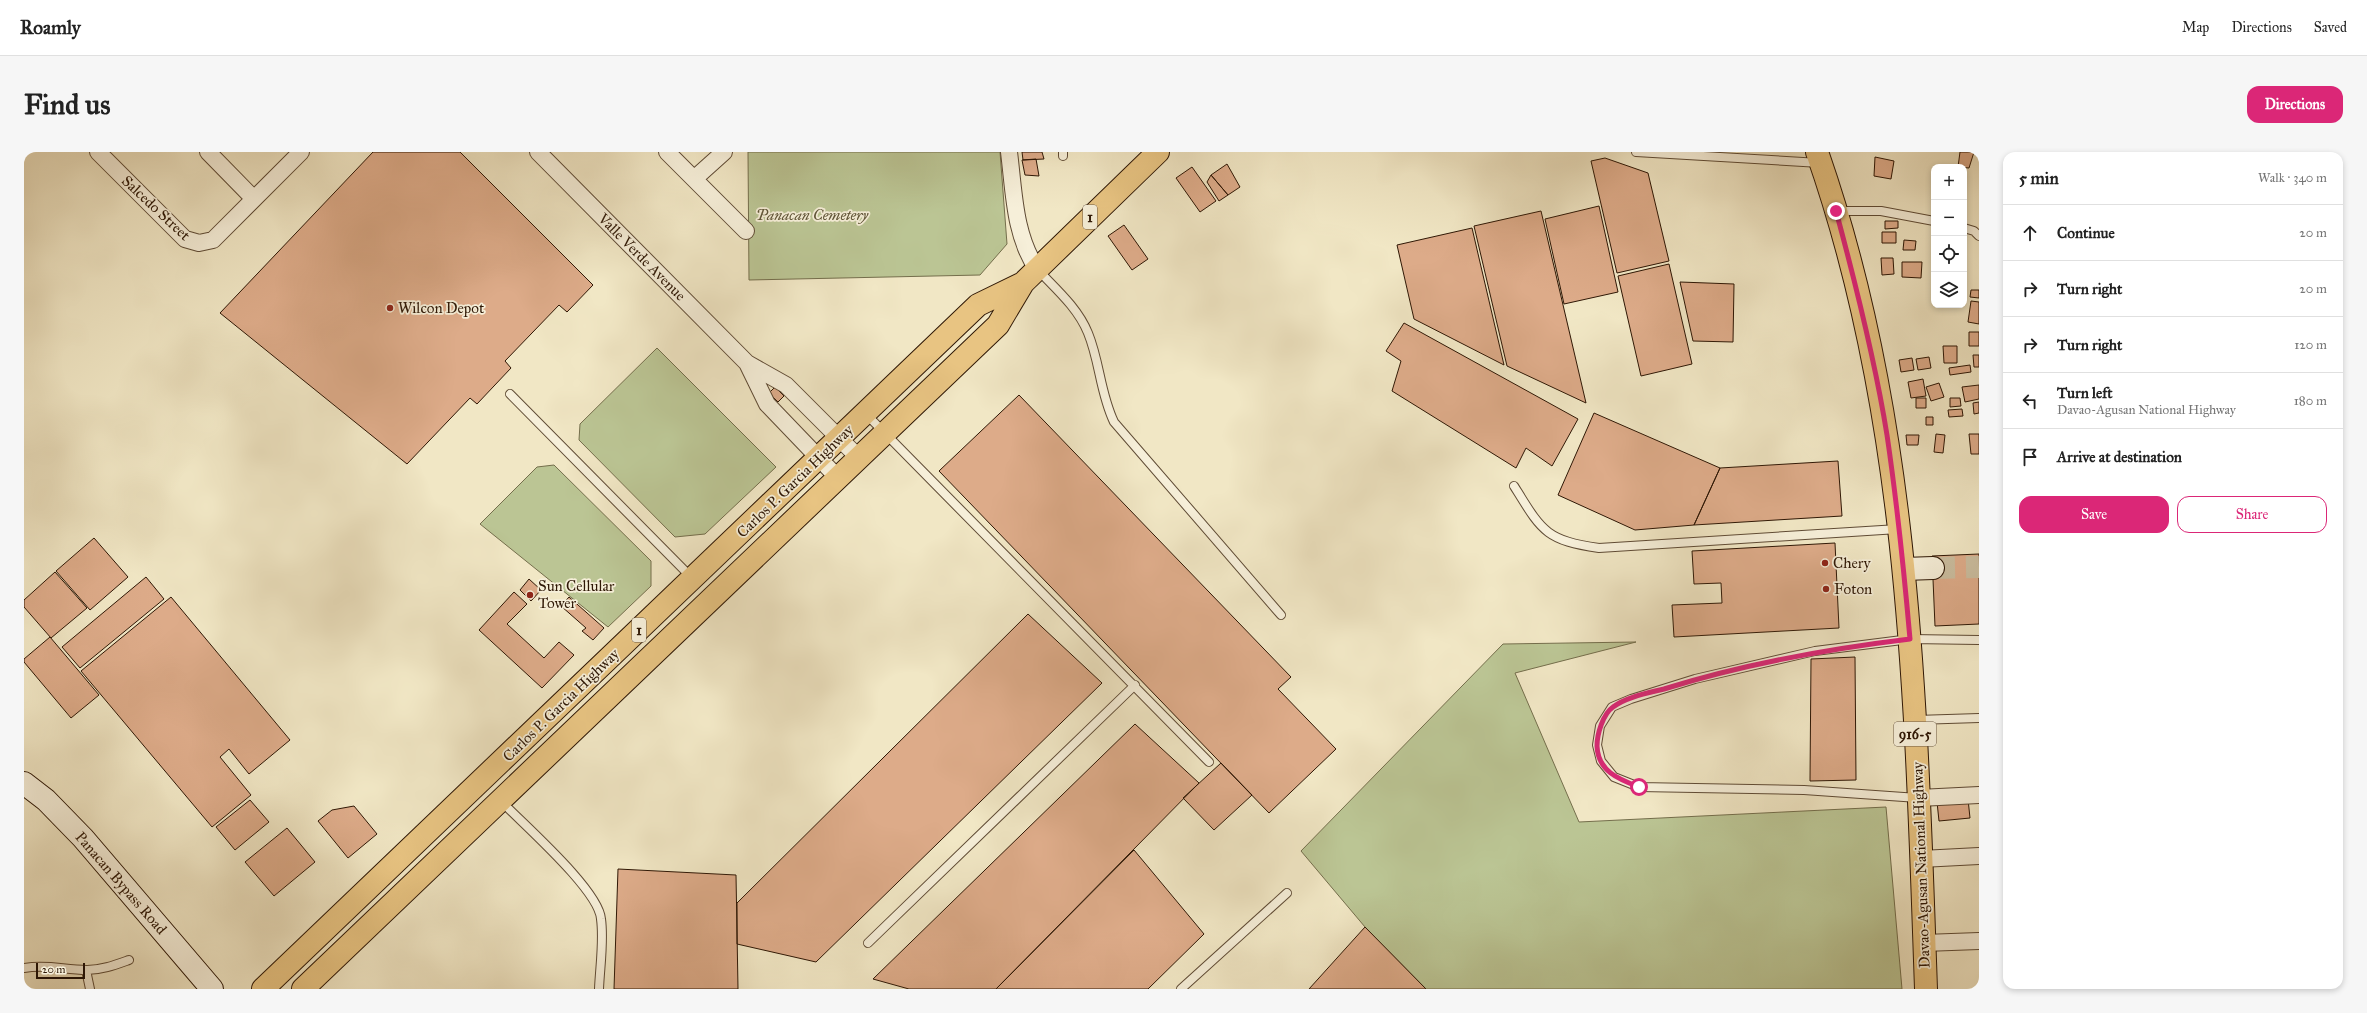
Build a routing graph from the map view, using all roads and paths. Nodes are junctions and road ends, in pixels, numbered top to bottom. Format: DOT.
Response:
graph roads {
  1 [pos="98,152"];
  2 [pos="208,152"];
  3 [pos="301,152"];
  4 [pos="538,152"];
  5 [pos="667,152"];
  6 [pos="724,152"];
  7 [pos="1009,152"];
  8 [pos="1158,152"];
  9 [pos="1636,152"];
  10 [pos="1819,158"];
  11 [pos="694,180"];
  12 [pos="254,199"];
  13 [pos="1836,211"];
  14 [pos="1931,220"];
  15 [pos="1967,229"];
  16 [pos="746,231"];
  17 [pos="1977,231"];
  18 [pos="1030,276"];
  19 [pos="747,363"];
  20 [pos="510,394"];
  21 [pos="801,400"];
  22 [pos="865,413"];
  23 [pos="782,419"];
  24 [pos="885,433"];
  25 [pos="839,438"];
  26 [pos="820,457"];
  27 [pos="858,458"];
  28 [pos="838,478"];
  29 [pos="1514,486"];
  30 [pos="1899,529"];
  31 [pos="1933,568"];
  32 [pos="1904,569"];
  33 [pos="693,578"];
  34 [pos="1281,615"];
  35 [pos="1910,639"];
  36 [pos="1979,640"];
  37 [pos="1135,685"];
  38 [pos="1979,718"];
  39 [pos="1914,720"];
  40 [pos="1209,762"];
  41 [pos="24,783"];
  42 [pos="1979,795"];
  43 [pos="1919,798"];
  44 [pos="501,800"];
  45 [pos="1979,856"];
  46 [pos="1921,859"];
  47 [pos="1287,893"];
  48 [pos="339,917"];
  49 [pos="357,938"];
  50 [pos="1979,941"];
  51 [pos="868,943"];
  52 [pos="1924,943"];
  53 [pos="130,960"];
  54 [pos="24,968"];
  55 [pos="86,970"];
  56 [pos="90,989"];
  57 [pos="212,989"];
  58 [pos="263,989"];
  59 [pos="303,989"];
  60 [pos="599,989"];
  61 [pos="1181,989"];
  62 [pos="1926,989"];
  1 -- 12 [label="street, Salcedo Street"];
  2 -- 12 [label="street"];
  3 -- 12 [label="street"];
  4 -- 19 [label="street, Valle Verde Avenue"];
  5 -- 11 [label="street"];
  6 -- 11 [label="street"];
  7 -- 18 [label="street"];
  8 -- 18 [label="main road, Carlos P. Garcia Highway / 1"];
  9 -- 10 [label="lane"];
  10 -- 13 [label="main road, Davao-Agusan National Highway / 916-5"];
  11 -- 16 [label="street"];
  13 -- 14 [label="lane"];
  13 -- 30 [label="main road, Davao-Agusan National Highway / 916-5"];
  15 -- 17 [label="lane"];
  18 -- 22 [label="main road, Carlos P. Garcia Highway / 1"];
  18 -- 24 [label="main road, Carlos P. Garcia Highway / 1"];
  18 -- 34 [label="lane"];
  19 -- 21 [label="street, Valle Verde Avenue"];
  19 -- 23 [label="street, Valle Verde Avenue"];
  20 -- 33 [label="lane"];
  21 -- 23 [label="street"];
  21 -- 25 [label="street, Valle Verde Avenue"];
  22 -- 24 [label="lane"];
  22 -- 25 [label="main road, Carlos P. Garcia Highway / 1"];
  23 -- 26 [label="street, Valle Verde Avenue"];
  24 -- 27 [label="main road, Carlos P. Garcia Highway / 1"];
  24 -- 37 [label="lane"];
  25 -- 26 [label="main road, Carlos P. Garcia Highway / 1"];
  25 -- 27 [label="street, Valle Verde Avenue"];
  26 -- 28 [label="street, Valle Verde Avenue"];
  26 -- 33 [label="main road, Carlos P. Garcia Highway / 1"];
  27 -- 28 [label="main road, Carlos P. Garcia Highway / 1"];
  28 -- 44 [label="main road, Carlos P. Garcia Highway / 1"];
  29 -- 30 [label="lane"];
  30 -- 32 [label="main road, Davao-Agusan National Highway / 916-5"];
  31 -- 32 [label="main road"];
  32 -- 35 [label="main road, Davao-Agusan National Highway / 916-5"];
  33 -- 48 [label="main road, Carlos P. Garcia Highway / 1"];
  35 -- 36 [label="lane"];
  35 -- 39 [label="main road, Davao-Agusan National Highway / 916-5"];
  35 -- 43 [label="lane"];
  37 -- 40 [label="lane"];
  37 -- 51 [label="lane"];
  38 -- 39 [label="lane"];
  39 -- 43 [label="main road, Davao-Agusan National Highway / 916-5"];
  41 -- 57 [label="main road, Panacan Bypass Road"];
  42 -- 43 [label="street"];
  43 -- 46 [label="main road, Davao-Agusan National Highway / 916-5"];
  44 -- 49 [label="main road, Carlos P. Garcia Highway / 1"];
  44 -- 60 [label="lane"];
  45 -- 46 [label="street"];
  46 -- 52 [label="main road, Davao-Agusan National Highway / 916-5"];
  47 -- 61 [label="lane"];
  48 -- 49 [label="main road"];
  48 -- 58 [label="main road, Carlos P. Garcia Highway / 1"];
  49 -- 59 [label="main road, Carlos P. Garcia Highway / 1"];
  50 -- 52 [label="street"];
  52 -- 62 [label="main road, Davao-Agusan National Highway / 916-5"];
  53 -- 55 [label="lane"];
  54 -- 55 [label="lane"];
  55 -- 56 [label="lane"];
}
